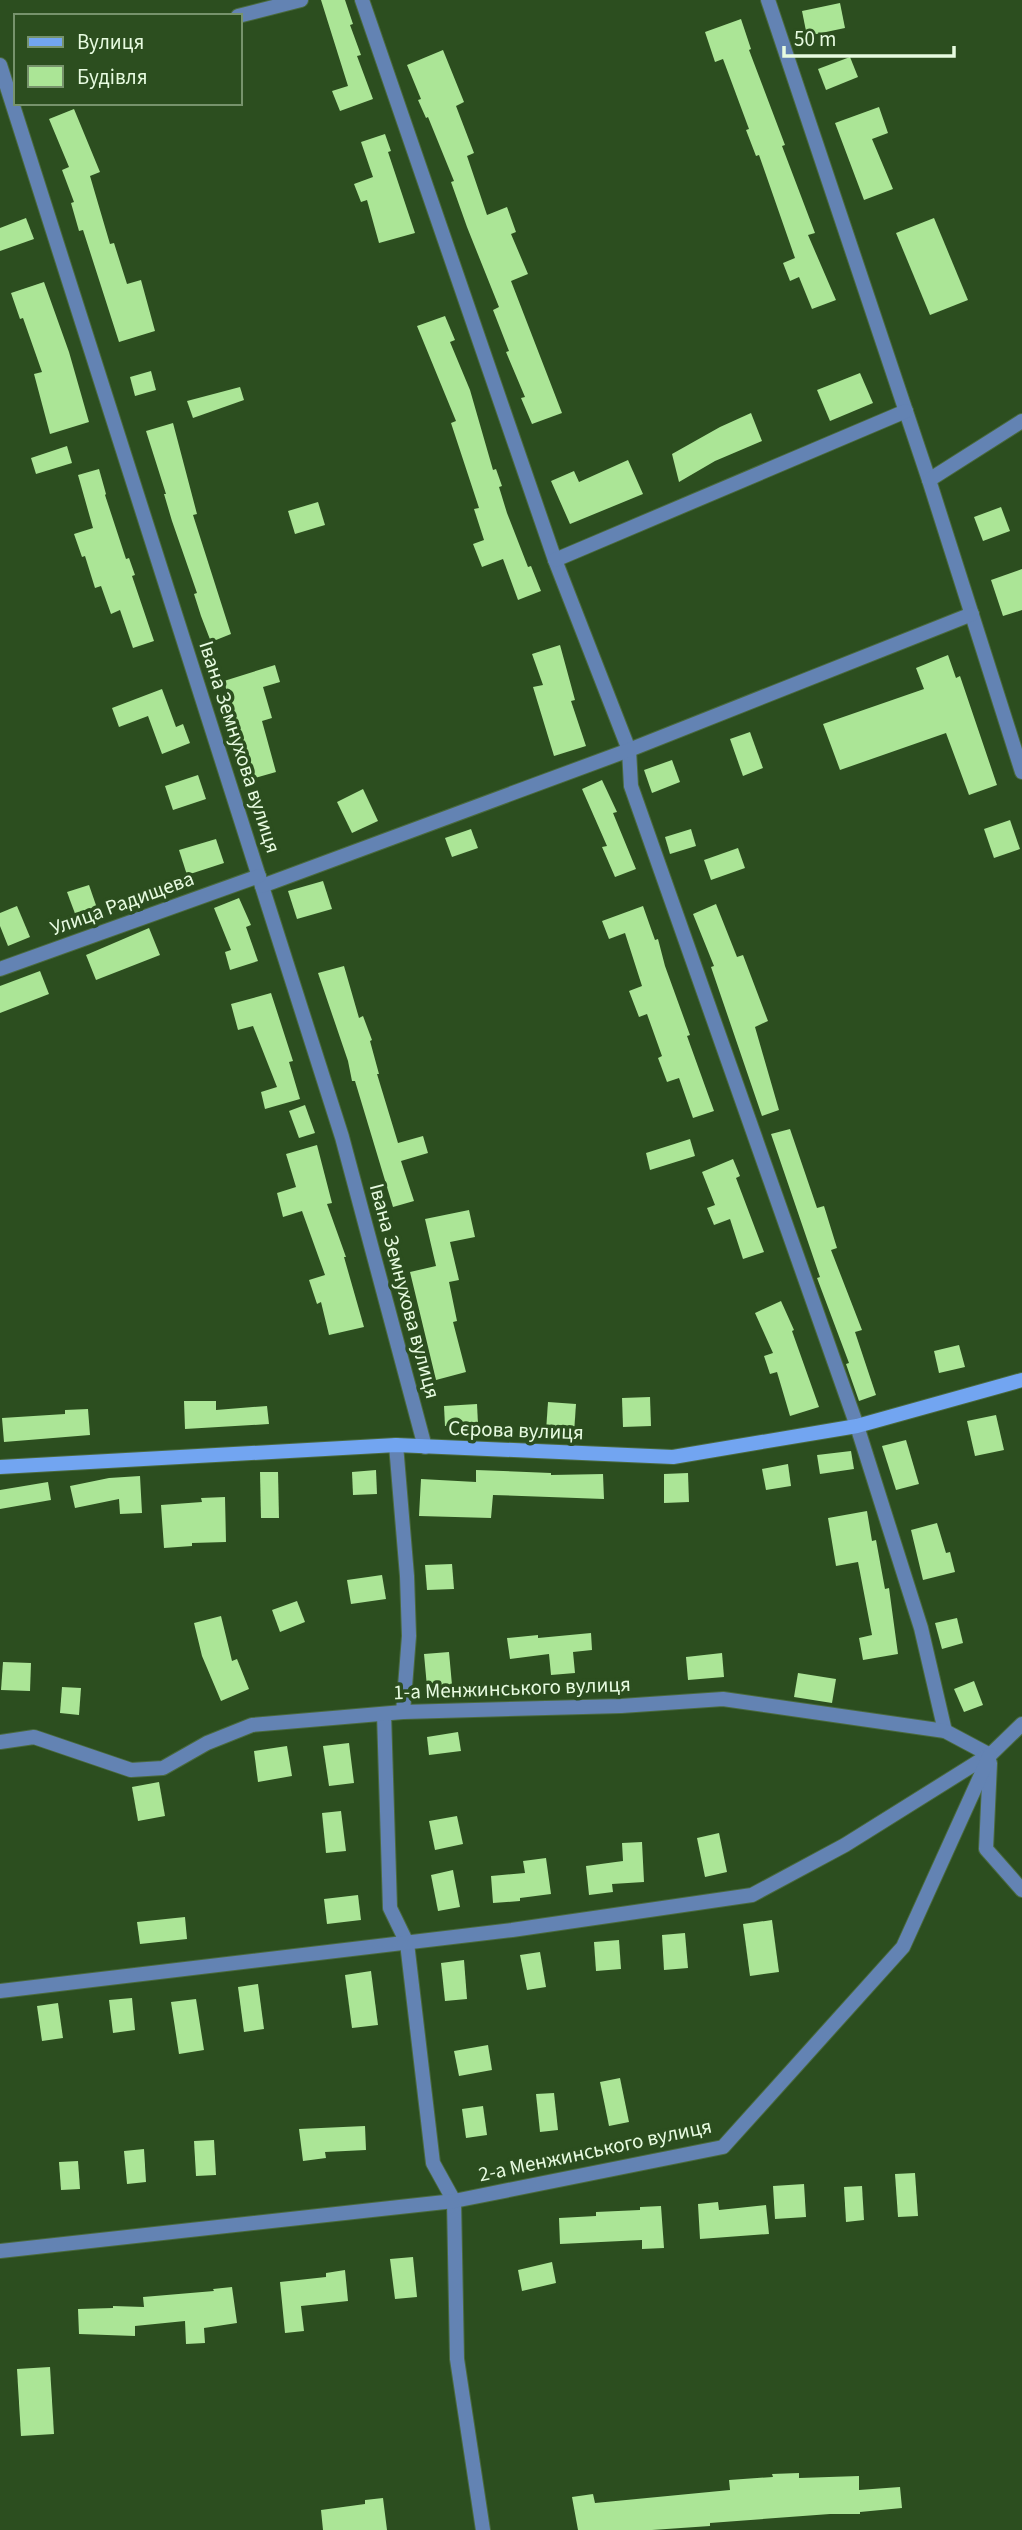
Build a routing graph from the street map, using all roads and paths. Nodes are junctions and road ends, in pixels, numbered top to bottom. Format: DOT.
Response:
graph roads {
  1 [pos="301,0"];
  2 [pos="362,0"];
  3 [pos="768,0"];
  4 [pos="242,15"];
  5 [pos="5,72"];
  6 [pos="14,100"];
  7 [pos="15,105"];
  8 [pos="906,411"];
  9 [pos="1022,421"];
  10 [pos="929,480"];
  11 [pos="555,559"];
  12 [pos="972,614"];
  13 [pos="629,750"];
  14 [pos="1022,772"];
  15 [pos="261,881"];
  16 [pos="0,969"];
  17 [pos="1022,1380"];
  18 [pos="857,1426"];
  19 [pos="396,1446"];
  20 [pos="425,1447"];
  21 [pos="0,1467"];
  22 [pos="403,1712"];
  23 [pos="384,1714"];
  24 [pos="1022,1724"];
  25 [pos="945,1731"];
  26 [pos="0,1742"];
  27 [pos="990,1755"];
  28 [pos="1022,1890"];
  29 [pos="407,1943"];
  30 [pos="0,1991"];
  31 [pos="454,2202"];
  32 [pos="0,2251"];
  33 [pos="483,2530"];
  1 -- 4 [label="street"];
  2 -- 11 [label="street"];
  3 -- 8 [label="street"];
  5 -- 6 [label="street, Івана Земнухова вулиця"];
  7 -- 15 [label="street, Івана Земнухова вулиця"];
  8 -- 10 [label="street"];
  8 -- 11 [label="street"];
  9 -- 10 [label="street"];
  10 -- 12 [label="street"];
  11 -- 13 [label="street"];
  12 -- 13 [label="street, Улица Радищева"];
  12 -- 14 [label="street"];
  13 -- 15 [label="street, Улица Радищева"];
  13 -- 18 [label="street"];
  15 -- 16 [label="street, Улица Радищева"];
  15 -- 20 [label="street, Івана Земнухова вулиця"];
  17 -- 18 [label="street, Сєрова вулиця"];
  18 -- 20 [label="street, Сєрова вулиця"];
  18 -- 25 [label="street"];
  19 -- 20 [label="street, Сєрова вулиця"];
  19 -- 21 [label="street, Сєрова вулиця"];
  19 -- 22 [label="street"];
  22 -- 23 [label="street, 1-а Менжинського вулиця"];
  22 -- 25 [label="street, 1-а Менжинського вулиця"];
  23 -- 26 [label="street, 1-а Менжинського вулиця"];
  23 -- 29 [label="street"];
  24 -- 27 [label="street"];
  25 -- 27 [label="street, 1-а Менжинського вулиця"];
  27 -- 28 [label="street"];
  27 -- 29 [label="street"];
  27 -- 31 [label="street, 2-а Менжинського вулиця"];
  29 -- 30 [label="street"];
  29 -- 31 [label="street"];
  31 -- 32 [label="street, 2-а Менжинського вулиця"];
  31 -- 33 [label="street"];
}
